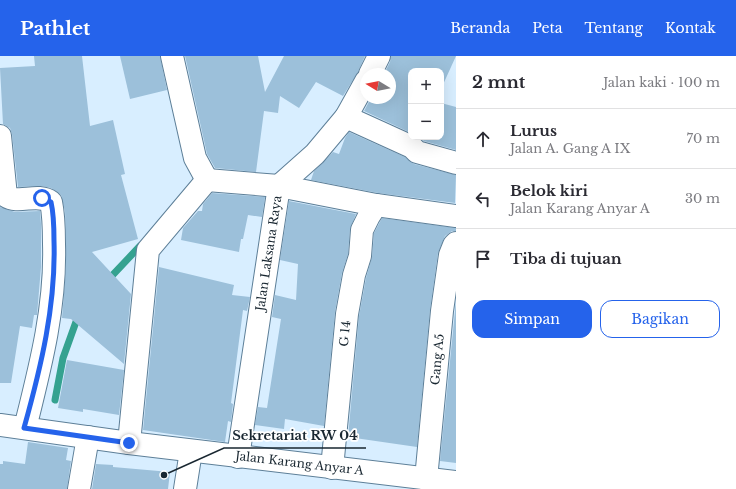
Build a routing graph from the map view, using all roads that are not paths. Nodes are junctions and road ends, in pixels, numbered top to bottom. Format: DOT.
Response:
graph roads {
  1 [pos="172,56"];
  2 [pos="379,56"];
  3 [pos="373,68"];
  4 [pos="360,92"];
  5 [pos="346,117"];
  6 [pos="0,136"];
  7 [pos="456,164"];
  8 [pos="206,180"];
  9 [pos="279,186"];
  10 [pos="376,205"];
  11 [pos="456,216"];
  12 [pos="456,243"];
  13 [pos="0,425"];
  14 [pos="24,428"];
  15 [pos="88,437"];
  16 [pos="129,443"];
  17 [pos="191,451"];
  18 [pos="238,457"];
  19 [pos="332,468"];
  20 [pos="426,479"];
  21 [pos="456,482"];
  22 [pos="79,489"];
  23 [pos="185,489"];
  1 -- 8 [label="street"];
  2 -- 3 [label="street"];
  4 -- 5 [label="street, Jalan Laksana Raya"];
  5 -- 7 [label="street"];
  5 -- 9 [label="street, Jalan Laksana Raya"];
  6 -- 14 [label="street"];
  8 -- 9 [label="street"];
  8 -- 16 [label="street"];
  9 -- 10 [label="street"];
  9 -- 18 [label="street, Jalan Laksana Raya"];
  10 -- 11 [label="street"];
  10 -- 19 [label="street, G 14"];
  12 -- 20 [label="street, Gang A5"];
  13 -- 14 [label="street, Jalan Karang Anyar A"];
  14 -- 15 [label="street, Jalan Karang Anyar A"];
  15 -- 16 [label="street, Jalan Karang Anyar A"];
  15 -- 22 [label="street"];
  16 -- 17 [label="street, Jalan Karang Anyar A"];
  17 -- 18 [label="street, Jalan Karang Anyar A"];
  17 -- 23 [label="street"];
  18 -- 19 [label="street, Jalan Karang Anyar A"];
  19 -- 20 [label="street, Jalan Karang Anyar A"];
  20 -- 21 [label="street, Jalan Karang Anyar A"];
}
